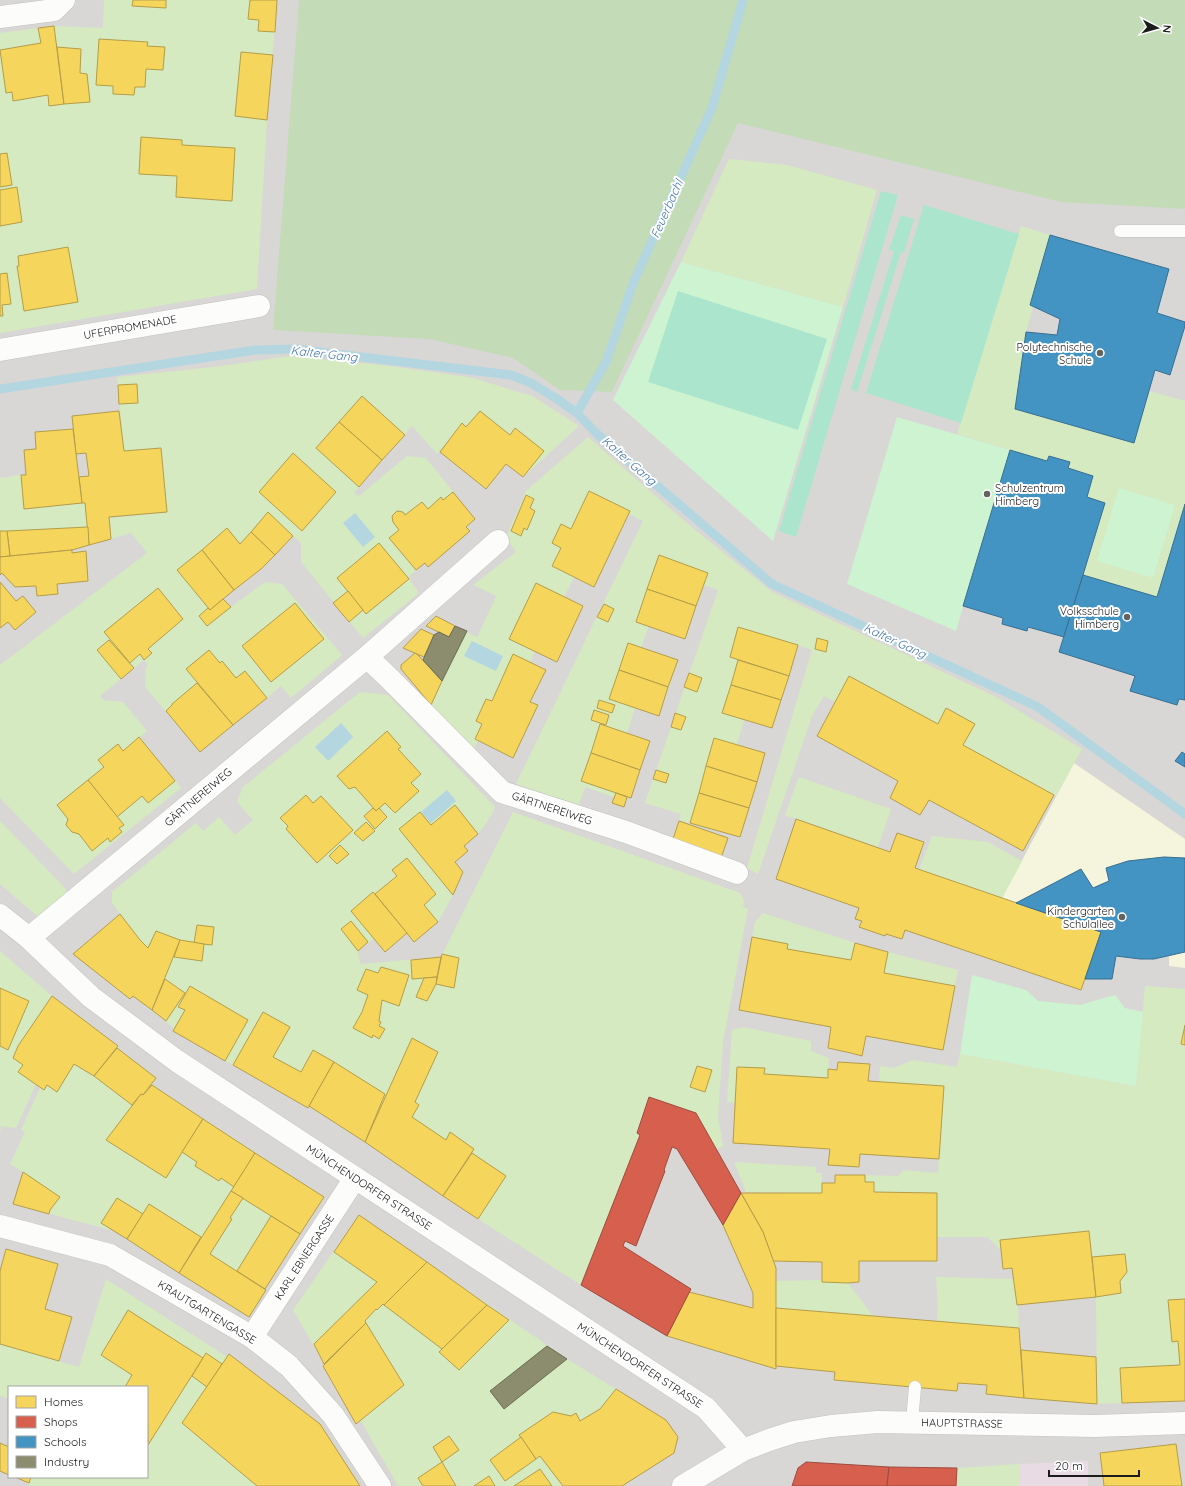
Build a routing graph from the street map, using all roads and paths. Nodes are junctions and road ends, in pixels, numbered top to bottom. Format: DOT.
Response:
graph roads {
  1 [pos="64,0"];
  2 [pos="0,17"];
  3 [pos="1120,231"];
  4 [pos="1185,231"];
  5 [pos="259,306"];
  6 [pos="0,350"];
  7 [pos="498,541"];
  8 [pos="367,657"];
  9 [pos="737,873"];
  10 [pos="0,915"];
  11 [pos="29,938"];
  12 [pos="355,1178"];
  13 [pos="0,1226"];
  14 [pos="252,1337"];
  15 [pos="915,1387"];
  16 [pos="912,1422"];
  17 [pos="1185,1423"];
  18 [pos="743,1450"];
  19 [pos="380,1486"];
  20 [pos="683,1486"];
  1 -- 2 [label="street"];
  3 -- 4 [label="lane"];
  5 -- 6 [label="street, UFERPROMENADE"];
  7 -- 8 [label="street, GÄRTNEREIWEG"];
  8 -- 9 [label="street, GÄRTNEREIWEG"];
  8 -- 11 [label="street, GÄRTNEREIWEG"];
  10 -- 11 [label="street, MÜNCHENDORFER STRASSE"];
  11 -- 12 [label="street, MÜNCHENDORFER STRASSE"];
  12 -- 14 [label="street, KARL EBNERGASSE"];
  12 -- 18 [label="street, MÜNCHENDORFER STRASSE"];
  13 -- 14 [label="street, KRAUTGARTENGASSE"];
  14 -- 19 [label="street, KRAUTGARTENGASSE"];
  15 -- 16 [label="lane"];
  16 -- 17 [label="street, HAUPTSTRASSE"];
  16 -- 18 [label="street, HAUPTSTRASSE"];
  18 -- 20 [label="street, HAUPTSTRASSE"];
}
